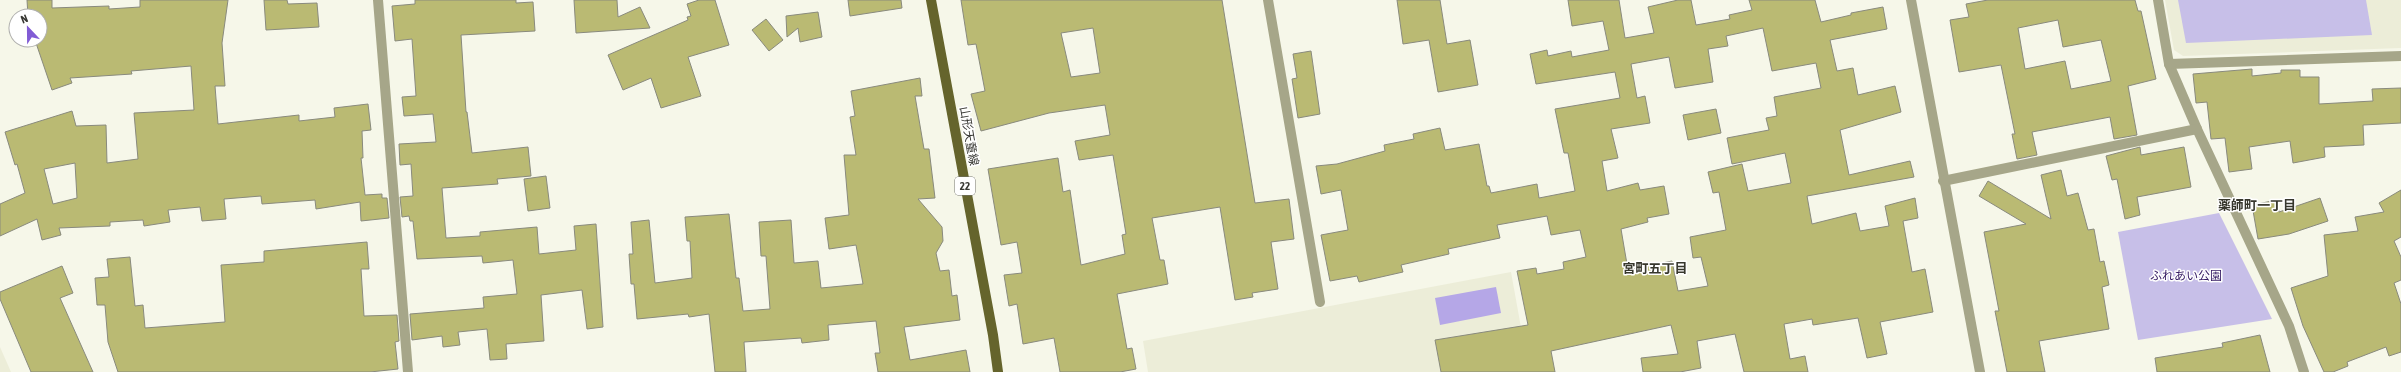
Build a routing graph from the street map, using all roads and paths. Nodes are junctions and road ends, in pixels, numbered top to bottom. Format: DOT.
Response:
graph roads {
  1 [pos="378,0"];
  2 [pos="931,0"];
  3 [pos="1268,0"];
  4 [pos="1911,0"];
  5 [pos="2158,0"];
  6 [pos="2401,56"];
  7 [pos="2169,64"];
  8 [pos="2197,129"];
  9 [pos="1943,181"];
  10 [pos="1320,302"];
  11 [pos="408,372"];
  12 [pos="998,372"];
  13 [pos="1980,372"];
  14 [pos="2304,372"];
  1 -- 11 [label="street"];
  2 -- 12 [label="main road, 山形天童線 / 22"];
  3 -- 10 [label="street"];
  4 -- 9 [label="street"];
  5 -- 7 [label="street"];
  6 -- 7 [label="street"];
  7 -- 8 [label="street"];
  8 -- 9 [label="street"];
  8 -- 14 [label="street"];
  9 -- 13 [label="street"];
}
